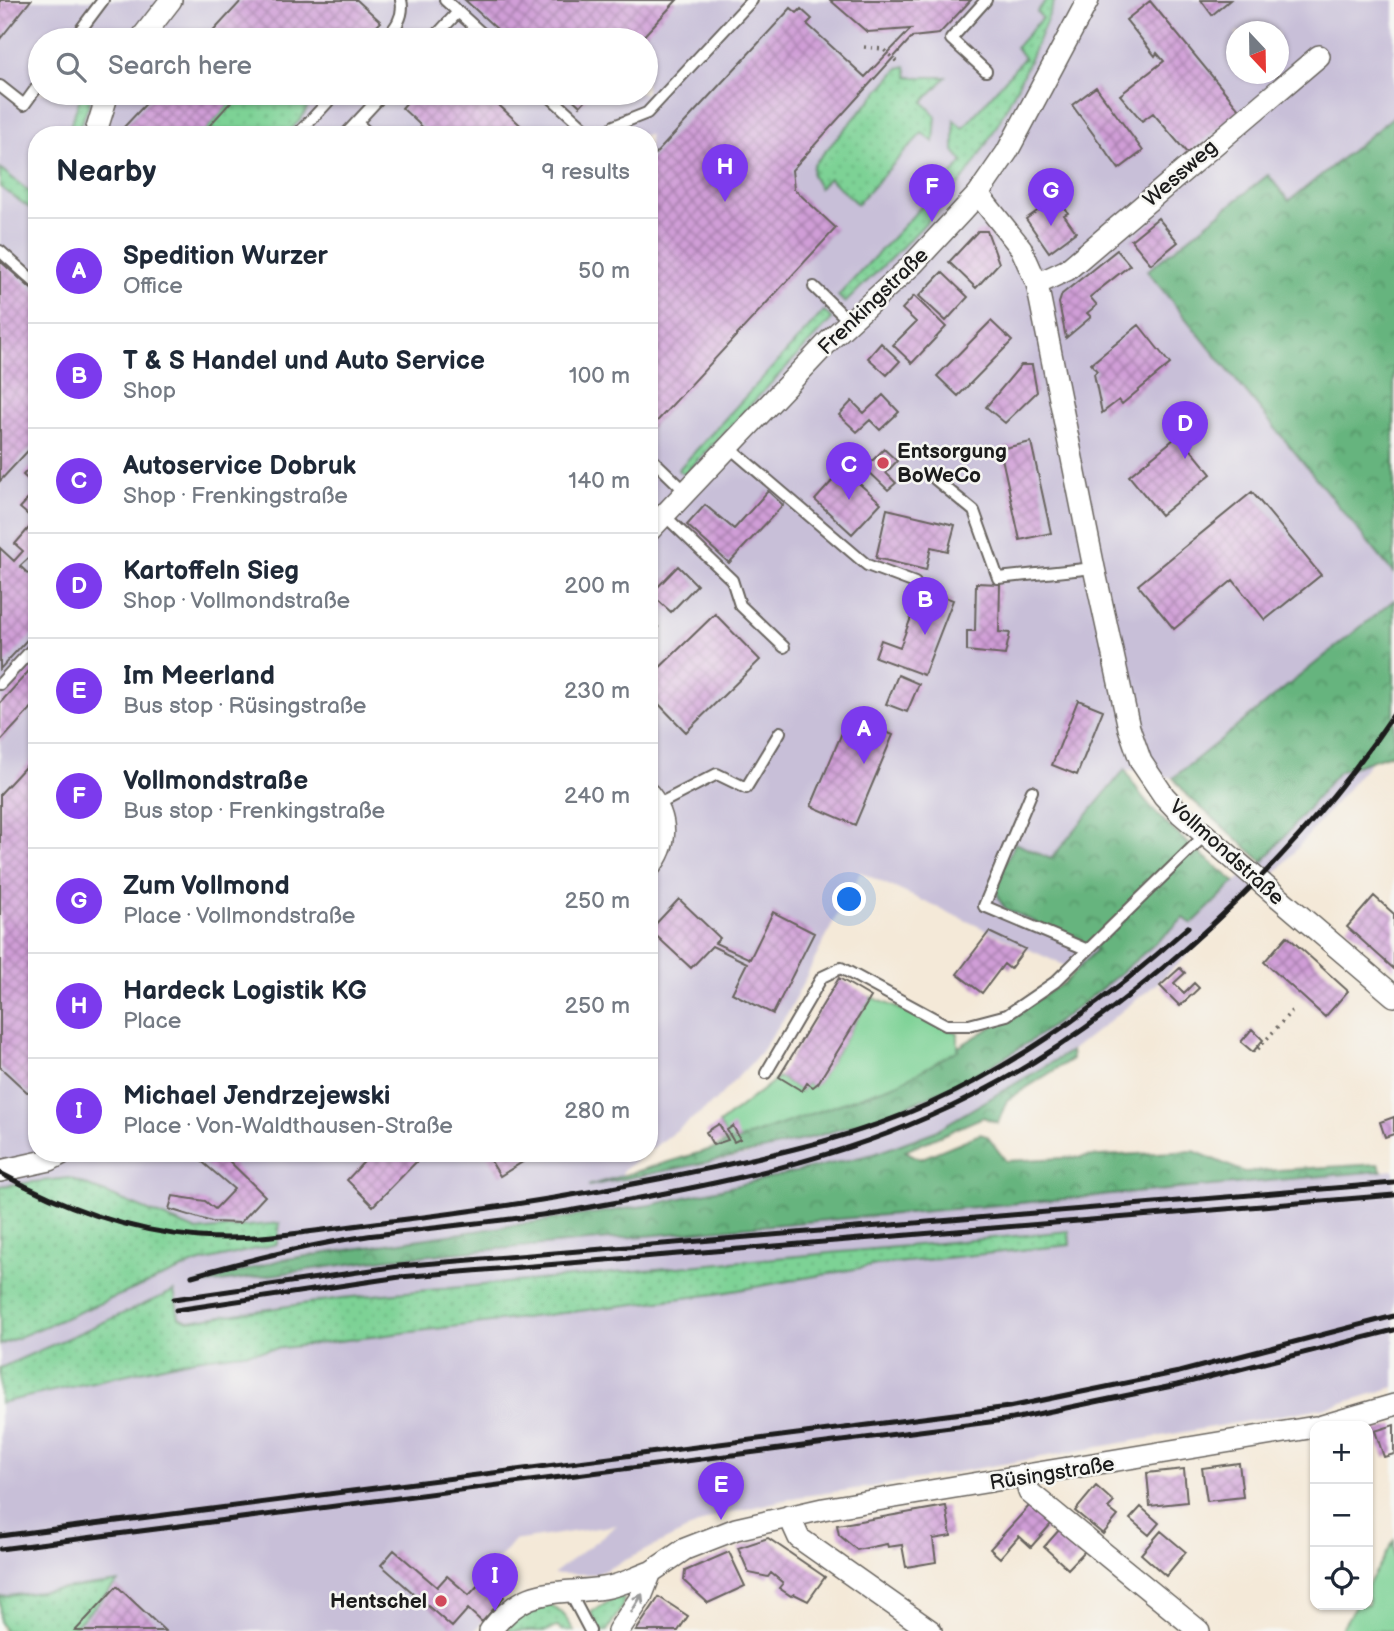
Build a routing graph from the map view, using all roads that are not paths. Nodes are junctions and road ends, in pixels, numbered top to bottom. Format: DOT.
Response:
graph roads {
  1 [pos="103,0"];
  2 [pos="172,0"];
  3 [pos="401,0"];
  4 [pos="445,0"];
  5 [pos="752,0"];
  6 [pos="986,0"];
  7 [pos="1073,0"];
  8 [pos="1088,0"];
  9 [pos="458,12"];
  10 [pos="82,28"];
  11 [pos="150,28"];
  12 [pos="395,28"];
  13 [pos="443,28"];
  14 [pos="476,28"];
  15 [pos="1062,45"];
  16 [pos="1319,56"];
  17 [pos="986,71"];
  18 [pos="0,86"];
  19 [pos="28,100"];
  20 [pos="658,101"];
  21 [pos="104,105"];
  22 [pos="325,105"];
  23 [pos="373,105"];
  24 [pos="559,105"];
  25 [pos="654,105"];
  26 [pos="357,123"];
  27 [pos="98,126"];
  28 [pos="305,126"];
  29 [pos="354,126"];
  30 [pos="360,126"];
  31 [pos="582,126"];
  32 [pos="614,126"];
  33 [pos="978,194"];
  34 [pos="0,251"];
  35 [pos="28,276"];
  36 [pos="1037,284"];
  37 [pos="814,288"];
  38 [pos="849,321"];
  39 [pos="729,447"];
  40 [pos="658,465"];
  41 [pos="935,479"];
  42 [pos="686,492"];
  43 [pos="658,521"];
  44 [pos="658,524"];
  45 [pos="1094,568"];
  46 [pos="915,583"];
  47 [pos="785,647"];
  48 [pos="28,654"];
  49 [pos="0,684"];
  50 [pos="780,732"];
  51 [pos="1032,791"];
  52 [pos="658,797"];
  53 [pos="658,809"];
  54 [pos="1205,835"];
  55 [pos="658,850"];
  56 [pos="1088,950"];
  57 [pos="1394,996"];
  58 [pos="766,1073"];
  59 [pos="39,1162"];
  60 [pos="0,1171"];
  61 [pos="1394,1405"];
  62 [pos="1338,1421"];
  63 [pos="1310,1428"];
  64 [pos="1025,1478"];
  65 [pos="789,1516"];
  66 [pos="651,1572"];
  67 [pos="569,1591"];
  68 [pos="490,1631"];
  69 [pos="590,1631"];
  70 [pos="618,1631"];
  71 [pos="930,1631"];
  72 [pos="1199,1631"];
  1 -- 10 [label="lane"];
  2 -- 11 [label="street"];
  3 -- 12 [label="lane"];
  4 -- 9 [label="lane"];
  5 -- 20 [label="lane"];
  6 -- 17 [label="lane"];
  7 -- 15 [label="street, Frenkingstraße"];
  8 -- 15 [label="street, Frenkingstraße"];
  9 -- 13 [label="lane"];
  9 -- 14 [label="lane"];
  15 -- 33 [label="street, Frenkingstraße"];
  16 -- 36 [label="street, Wessweg"];
  18 -- 19 [label="lane"];
  21 -- 27 [label="street"];
  22 -- 28 [label="lane"];
  23 -- 26 [label="lane"];
  24 -- 31 [label="lane"];
  25 -- 32 [label="lane"];
  26 -- 29 [label="lane"];
  26 -- 30 [label="lane"];
  33 -- 36 [label="street, Vollmondstraße"];
  33 -- 38 [label="street, Frenkingstraße"];
  34 -- 35 [label="lane"];
  36 -- 45 [label="street, Vollmondstraße"];
  37 -- 38 [label="lane"];
  38 -- 39 [label="street, Frenkingstraße"];
  39 -- 42 [label="street, Frenkingstraße"];
  39 -- 46 [label="lane"];
  40 -- 42 [label="lane"];
  41 -- 45 [label="lane"];
  42 -- 43 [label="street, Frenkingstraße"];
  44 -- 47 [label="lane"];
  45 -- 54 [label="street, Vollmondstraße"];
  48 -- 49 [label="lane"];
  50 -- 52 [label="lane"];
  51 -- 56 [label="lane"];
  53 -- 55 [label="street"];
  54 -- 56 [label="lane"];
  54 -- 57 [label="street, Vollmondstraße"];
  56 -- 58 [label="lane"];
  59 -- 60 [label="street"];
  61 -- 62 [label="street"];
  63 -- 64 [label="street, Rüsingstraße"];
  64 -- 65 [label="street, Rüsingstraße"];
  64 -- 72 [label="street"];
  65 -- 66 [label="street, Rüsingstraße"];
  65 -- 71 [label="street"];
  66 -- 67 [label="street, Rüsingstraße"];
  70 -- 66 [label="street, one-way"];
  67 -- 68 [label="street, Rüsingstraße"];
  67 -- 69 [label="lane"];
}
